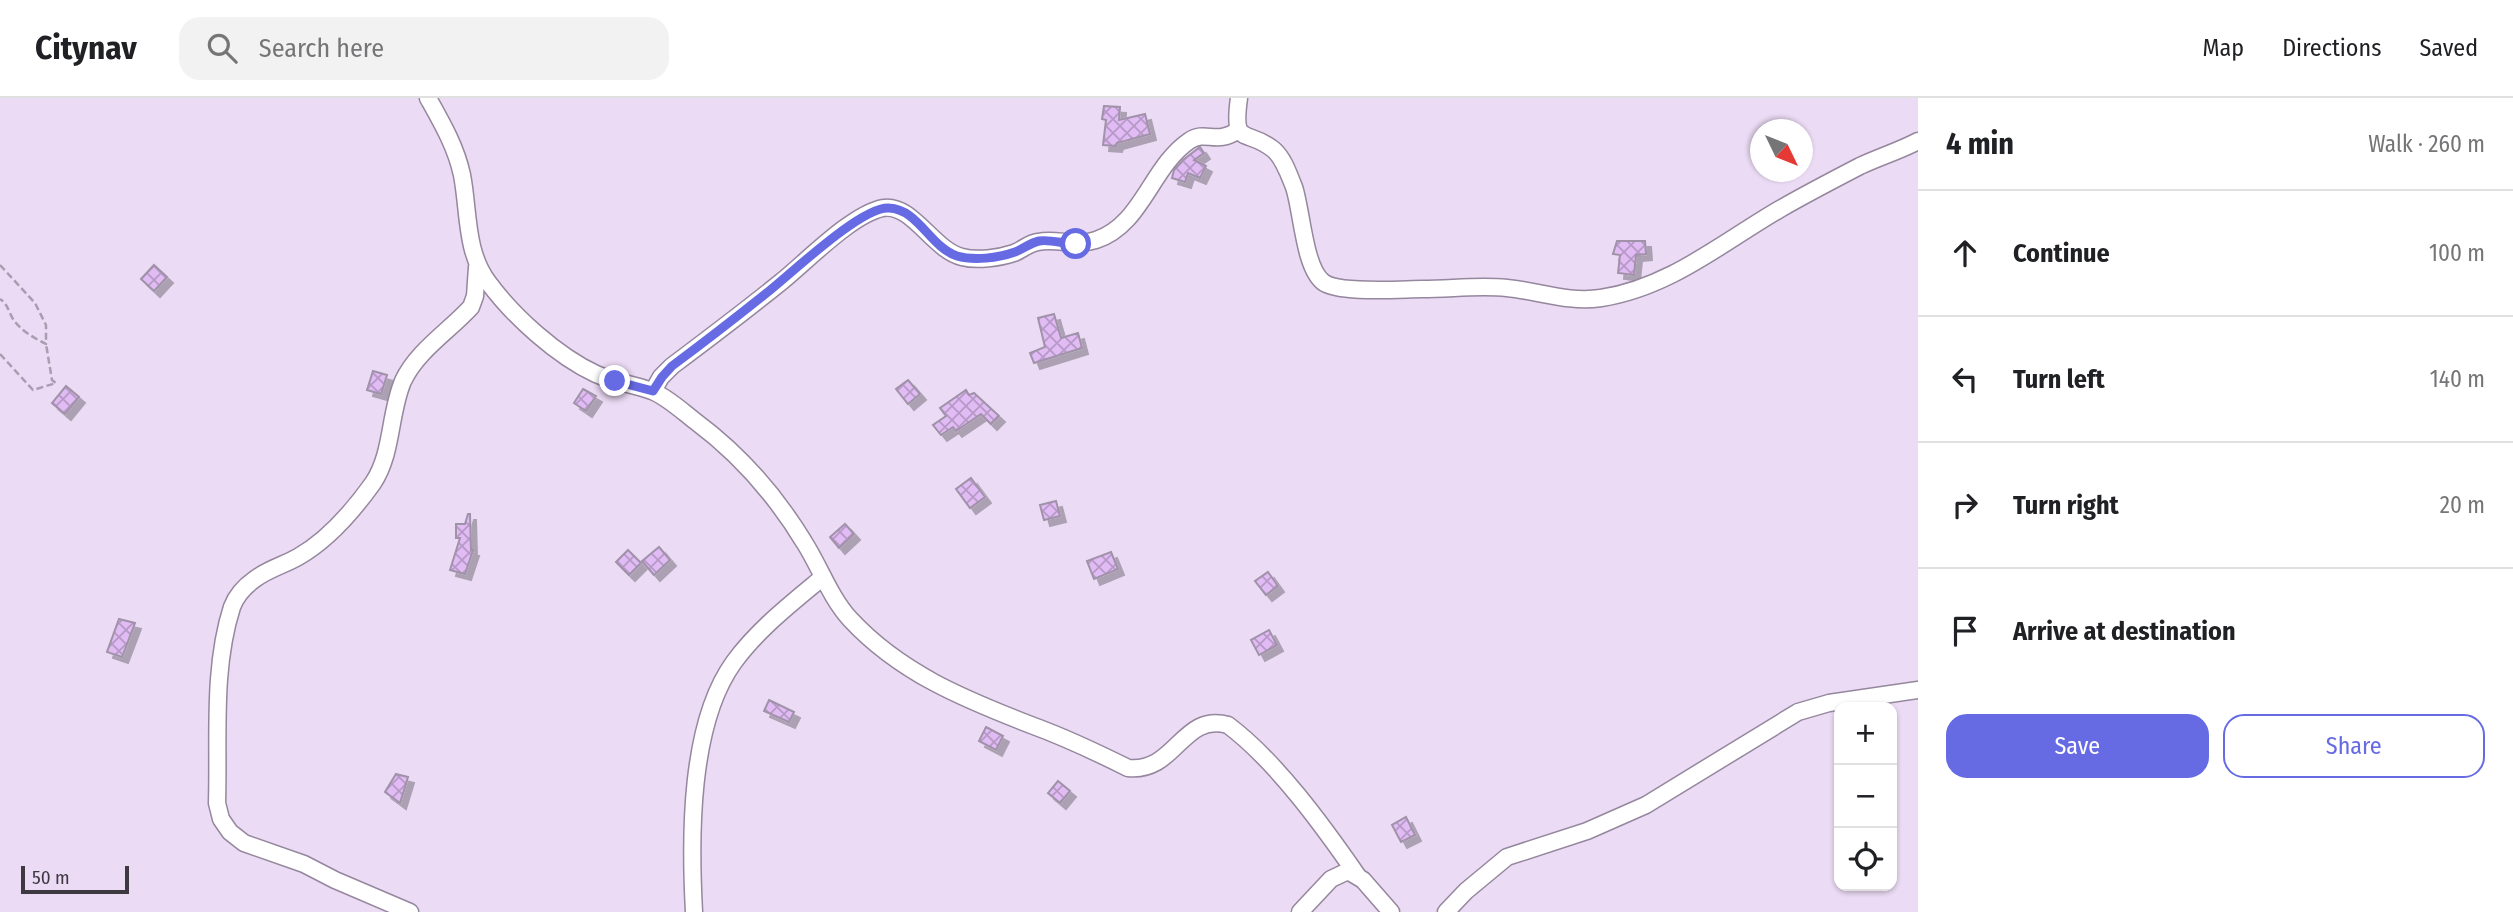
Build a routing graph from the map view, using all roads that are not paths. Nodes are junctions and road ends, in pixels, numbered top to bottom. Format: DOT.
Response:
graph roads {
  1 [pos="428,98"];
  2 [pos="1239,98"];
  3 [pos="1238,130"];
  4 [pos="1918,141"];
  5 [pos="477,267"];
  6 [pos="653,391"];
  7 [pos="823,577"];
  8 [pos="1918,690"];
  9 [pos="1357,875"];
  10 [pos="410,912"];
  11 [pos="694,912"];
  12 [pos="1300,912"];
  13 [pos="1391,912"];
  14 [pos="1446,912"];
  1 -- 5 [label="street"];
  2 -- 3 [label="street"];
  3 -- 4 [label="street"];
  3 -- 6 [label="street"];
  5 -- 6 [label="street"];
  5 -- 10 [label="street"];
  6 -- 7 [label="street"];
  7 -- 9 [label="street"];
  7 -- 11 [label="street"];
  8 -- 14 [label="street"];
  9 -- 12 [label="street"];
  9 -- 13 [label="street"];
}
